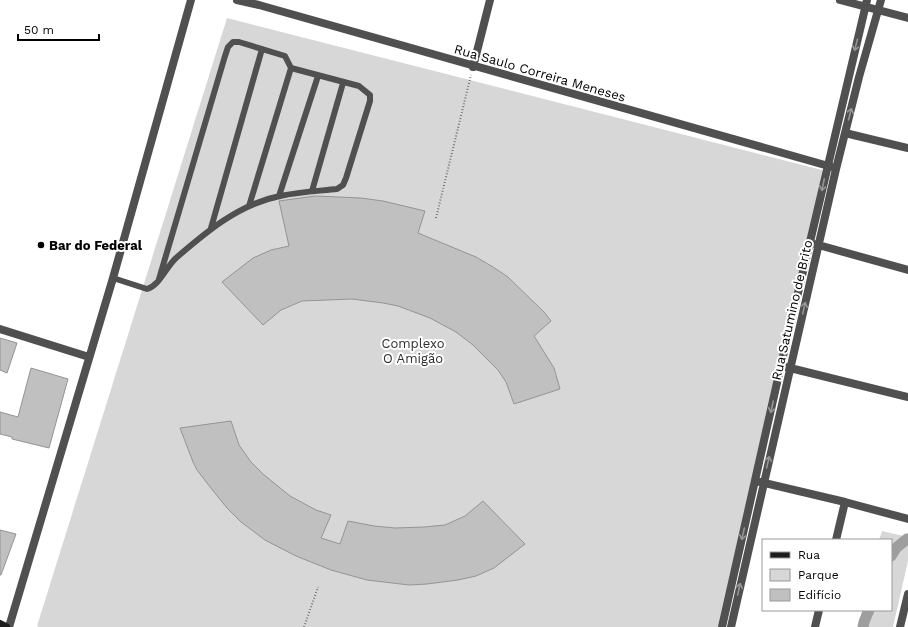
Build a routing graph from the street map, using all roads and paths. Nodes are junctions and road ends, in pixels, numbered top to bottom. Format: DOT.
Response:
graph roads {
  1 [pos="191,0"];
  2 [pos="237,0"];
  3 [pos="490,0"];
  4 [pos="840,0"];
  5 [pos="881,0"];
  6 [pos="259,2"];
  7 [pos="866,3"];
  8 [pos="878,10"];
  9 [pos="908,18"];
  10 [pos="262,49"];
  11 [pos="473,67"];
  12 [pos="291,68"];
  13 [pos="318,76"];
  14 [pos="343,83"];
  15 [pos="845,133"];
  16 [pos="908,148"];
  17 [pos="827,166"];
  18 [pos="836,168"];
  19 [pos="312,191"];
  20 [pos="278,196"];
  21 [pos="249,206"];
  22 [pos="436,218"];
  23 [pos="211,228"];
  24 [pos="810,243"];
  25 [pos="819,246"];
  26 [pos="908,270"];
  27 [pos="113,278"];
  28 [pos="159,279"];
  29 [pos="0,329"];
  30 [pos="89,357"];
  31 [pos="781,365"];
  32 [pos="790,368"];
  33 [pos="908,397"];
  34 [pos="759,482"];
  35 [pos="845,502"];
  36 [pos="908,519"];
  37 [pos="836,539"];
  38 [pos="318,586"];
  39 [pos="908,594"];
  40 [pos="820,611"];
  41 [pos="0,624"];
  42 [pos="6,627"];
  43 [pos="9,627"];
  44 [pos="304,627"];
  45 [pos="722,627"];
  46 [pos="731,627"];
  47 [pos="815,627"];
  48 [pos="900,627"];
  1 -- 27 [label="street"];
  2 -- 6 [label="street, Rua Saulo Correira Meneses"];
  3 -- 11 [label="street"];
  4 -- 7 [label="street"];
  5 -- 8 [label="street, Rua Satumino de Brito"];
  6 -- 11 [label="street, Rua Saulo Correira Meneses"];
  7 -- 8 [label="street"];
  7 -- 17 [label="street, Rua Satumino de Brito, one-way"];
  8 -- 9 [label="street"];
  15 -- 8 [label="street, Rua Satumino de Brito, one-way"];
  10 -- 12 [label="lane"];
  10 -- 23 [label="lane"];
  10 -- 28 [label="lane"];
  11 -- 17 [label="street, Rua Saulo Correira Meneses"];
  11 -- 22 [label="path"];
  12 -- 13 [label="lane"];
  12 -- 21 [label="lane"];
  13 -- 14 [label="lane"];
  13 -- 20 [label="lane"];
  14 -- 19 [label="lane"];
  14 -- 19 [label="lane"];
  15 -- 16 [label="street"];
  15 -- 18 [label="street, Rua Satumino de Brito"];
  17 -- 18 [label="street, Rua Saulo Correira Meneses"];
  17 -- 24 [label="street, Rua Satumino de Brito, one-way"];
  18 -- 25 [label="street, Rua Satumino de Brito"];
  19 -- 20 [label="lane"];
  20 -- 21 [label="lane"];
  21 -- 23 [label="lane"];
  23 -- 28 [label="lane"];
  24 -- 25 [label="street"];
  24 -- 31 [label="street, Rua Satumino de Brito"];
  25 -- 26 [label="street"];
  32 -- 25 [label="street, Rua Satumino de Brito, one-way"];
  27 -- 28 [label="lane"];
  27 -- 30 [label="street"];
  29 -- 30 [label="street"];
  30 -- 43 [label="street"];
  31 -- 32 [label="street"];
  31 -- 34 [label="street, Rua Satumino de Brito, one-way"];
  32 -- 33 [label="street"];
  34 -- 32 [label="street, Rua Satumino de Brito, one-way"];
  34 -- 35 [label="street"];
  34 -- 45 [label="street, Rua Satumino de Brito, one-way"];
  46 -- 34 [label="street, Rua Satumino de Brito, one-way"];
  35 -- 36 [label="street"];
  35 -- 37 [label="street"];
  38 -- 44 [label="path"];
  39 -- 48 [label="street"];
  40 -- 47 [label="street"];
  41 -- 42 [label="main road"];
}
